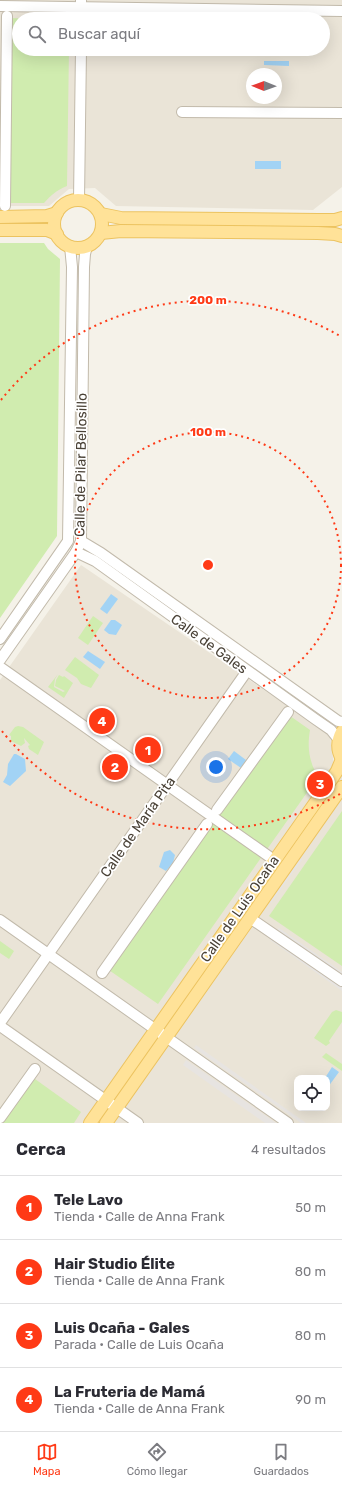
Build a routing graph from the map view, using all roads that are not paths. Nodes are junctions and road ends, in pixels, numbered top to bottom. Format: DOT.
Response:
graph roads {
  1 [pos="81,4"];
  2 [pos="0,6"];
  3 [pos="342,11"];
  4 [pos="7,16"];
  5 [pos="80,56"];
  6 [pos="182,112"];
  7 [pos="342,113"];
  8 [pos="79,200"];
  9 [pos="2,211"];
  10 [pos="57,213"];
  11 [pos="101,214"];
  12 [pos="342,218"];
  13 [pos="0,230"];
  14 [pos="101,233"];
  15 [pos="57,234"];
  16 [pos="342,236"];
  17 [pos="70,246"];
  18 [pos="87,246"];
  19 [pos="81,541"];
  20 [pos="76,552"];
  21 [pos="0,639"];
  22 [pos="0,660"];
  23 [pos="0,667"];
  24 [pos="247,671"];
  25 [pos="288,712"];
  26 [pos="342,722"];
  27 [pos="340,736"];
  28 [pos="342,759"];
  29 [pos="167,785"];
  30 [pos="342,787"];
  31 [pos="217,810"];
  32 [pos="207,824"];
  33 [pos="274,860"];
  34 [pos="250,918"];
  35 [pos="0,920"];
  36 [pos="48,954"];
  37 [pos="102,973"];
  38 [pos="342,982"];
  39 [pos="0,1023"];
  40 [pos="0,1026"];
  41 [pos="156,1030"];
  42 [pos="167,1037"];
  43 [pos="34,1069"];
  44 [pos="106,1100"];
  45 [pos="117,1108"];
  46 [pos="0,1118"];
  47 [pos="90,1123"];
  48 [pos="106,1123"];
  49 [pos="138,1123"];
  50 [pos="288,1123"];
  1 -- 2 [label="street"];
  1 -- 3 [label="street"];
  4 -- 9 [label="street"];
  5 -- 8 [label="street"];
  6 -- 7 [label="street"];
  8 -- 10 [label="main road"];
  8 -- 11 [label="main road"];
  9 -- 10 [label="main road"];
  10 -- 15 [label="main road"];
  11 -- 12 [label="main road"];
  11 -- 14 [label="main road"];
  13 -- 15 [label="main road"];
  14 -- 16 [label="main road"];
  14 -- 18 [label="main road"];
  15 -- 17 [label="main road"];
  17 -- 18 [label="main road"];
  17 -- 21 [label="street, Calle de Pilar Bellosillo"];
  18 -- 19 [label="street, Calle de Pilar Bellosillo"];
  19 -- 20 [label="street, Calle de Pilar Bellosillo"];
  19 -- 26 [label="street, Calle de Gales"];
  20 -- 22 [label="street, Calle de Pilar Bellosillo"];
  20 -- 24 [label="street, Calle de Gales"];
  23 -- 29 [label="street"];
  24 -- 27 [label="street, Calle de Gales"];
  24 -- 29 [label="street, Calle de María Pita"];
  25 -- 31 [label="street"];
  27 -- 28 [label="main road"];
  28 -- 33 [label="main road, Calle de Luis Ocaña"];
  29 -- 33 [label="street"];
  29 -- 36 [label="street, Calle de María Pita"];
  30 -- 34 [label="main road, Calle de Luis Ocaña"];
  32 -- 37 [label="street"];
  33 -- 41 [label="main road, Calle de Luis Ocaña"];
  34 -- 38 [label="street"];
  34 -- 42 [label="main road, Calle de Luis Ocaña"];
  35 -- 36 [label="street"];
  36 -- 39 [label="street, Calle de María Pita"];
  36 -- 41 [label="street"];
  40 -- 44 [label="street"];
  41 -- 42 [label="street"];
  41 -- 44 [label="main road, Calle de Luis Ocaña"];
  42 -- 45 [label="main road, Calle de Luis Ocaña"];
  42 -- 50 [label="street"];
  43 -- 46 [label="street"];
  44 -- 45 [label="street"];
  44 -- 47 [label="main road, Calle de Luis Ocaña"];
  45 -- 48 [label="main road, Calle de Luis Ocaña"];
  45 -- 49 [label="street"];
}
